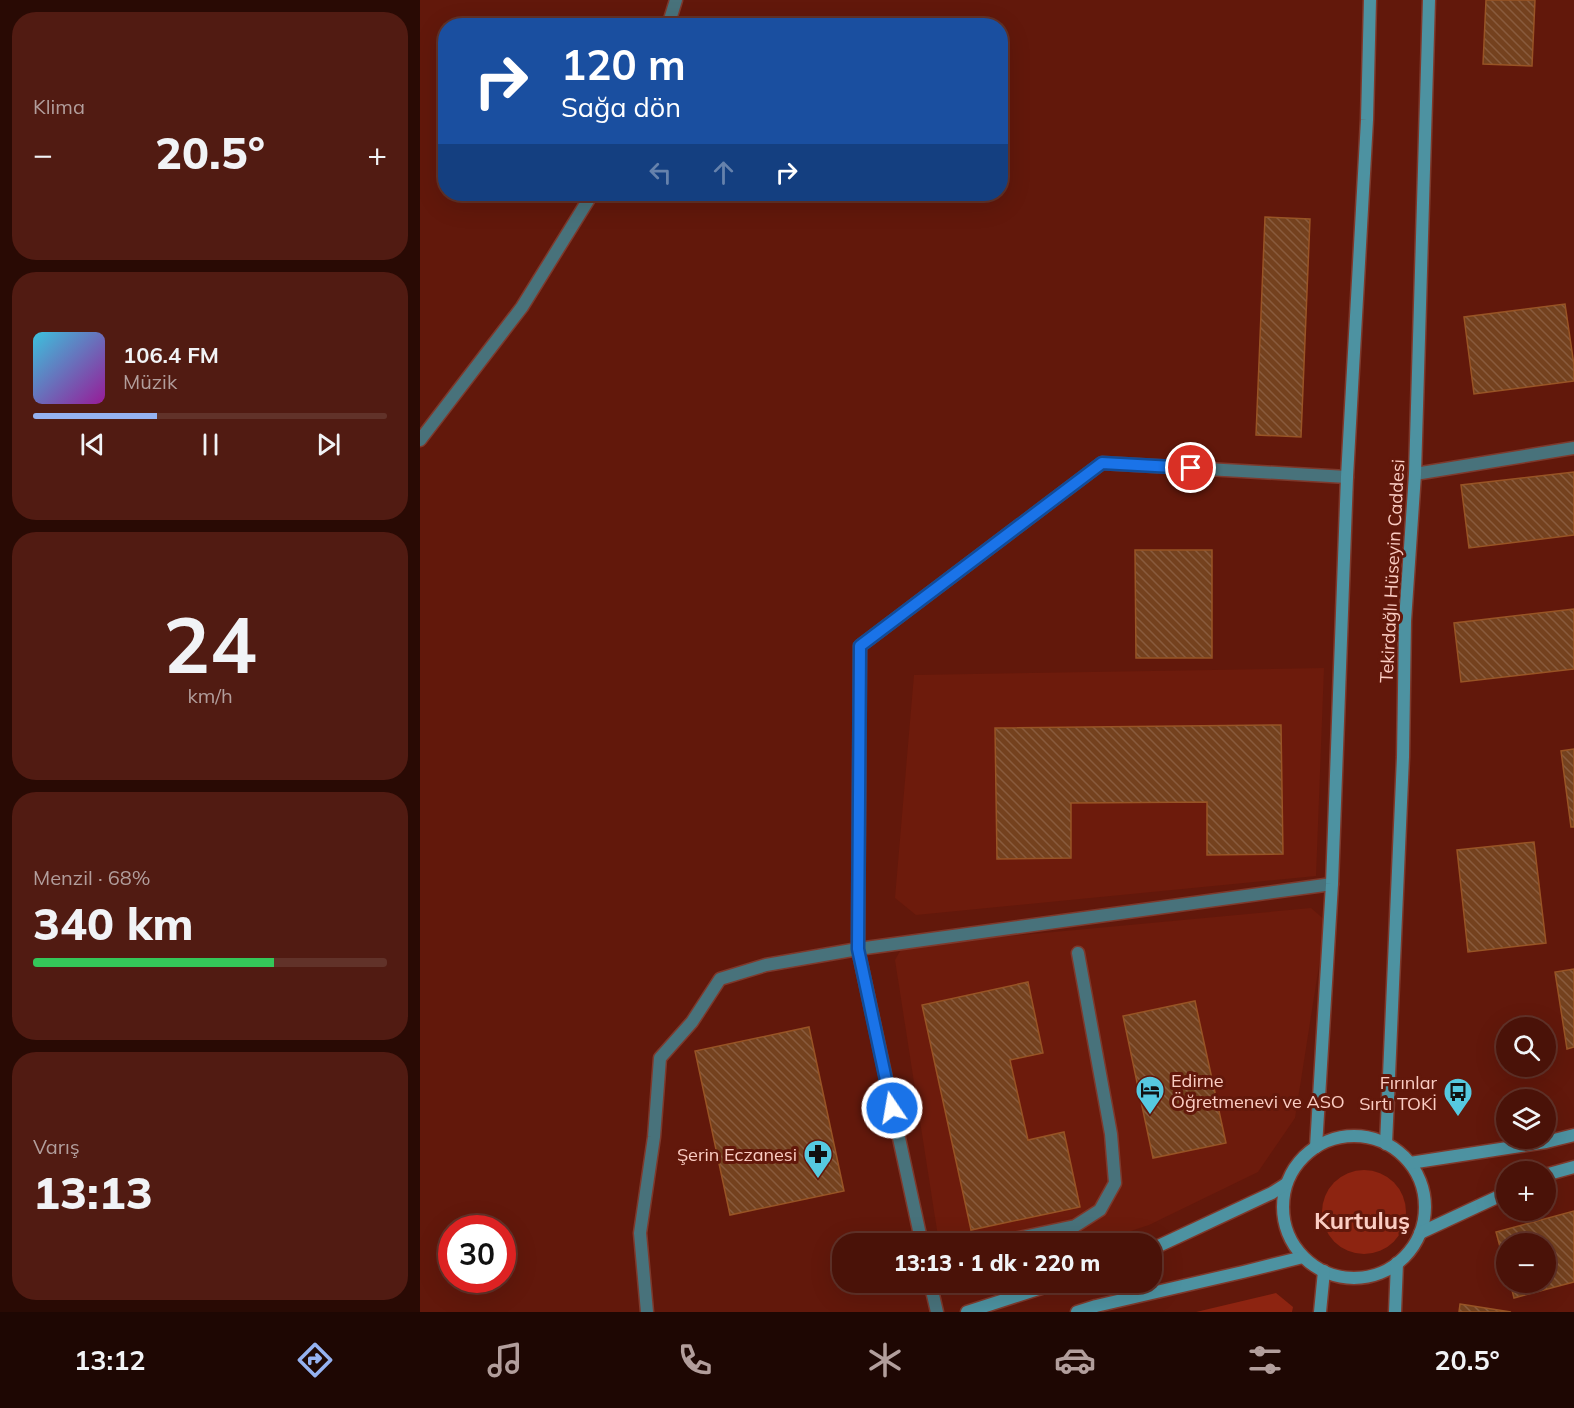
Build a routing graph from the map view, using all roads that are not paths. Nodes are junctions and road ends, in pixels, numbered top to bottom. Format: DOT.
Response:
graph roads {
  1 [pos="676,0"];
  2 [pos="1370,0"];
  3 [pos="1429,0"];
  4 [pos="670,18"];
  5 [pos="588,201"];
  6 [pos="420,440"];
  7 [pos="1574,448"];
  8 [pos="1415,474"];
  9 [pos="1347,477"];
  10 [pos="1332,884"];
  11 [pos="858,949"];
  12 [pos="1077,953"];
  13 [pos="1574,1134"];
  14 [pos="1386,1144"];
  15 [pos="1316,1147"];
  16 [pos="1410,1164"];
  17 [pos="1574,1167"];
  18 [pos="1556,1172"];
  19 [pos="1286,1184"];
  20 [pos="1496,1198"];
  21 [pos="920,1233"];
  22 [pos="1042,1233"];
  23 [pos="1420,1233"];
  24 [pos="1162,1244"];
  25 [pos="1303,1257"];
  26 [pos="1397,1263"];
  27 [pos="1324,1271"];
  28 [pos="933,1293"];
  29 [pos="1026,1293"];
  30 [pos="648,1312"];
  31 [pos="937,1312"];
  32 [pos="967,1312"];
  33 [pos="1077,1312"];
  34 [pos="1320,1312"];
  35 [pos="1395,1312"];
  1 -- 4 [label="street"];
  2 -- 9 [label="main road"];
  3 -- 8 [label="main road, Tekirdağlı Hüseyin Caddesi"];
  5 -- 6 [label="street"];
  7 -- 8 [label="street"];
  8 -- 14 [label="main road, Tekirdağlı Hüseyin Caddesi"];
  9 -- 10 [label="main road"];
  9 -- 11 [label="street"];
  10 -- 11 [label="street"];
  10 -- 15 [label="main road"];
  11 -- 21 [label="street"];
  11 -- 30 [label="street"];
  12 -- 22 [label="street"];
  13 -- 16 [label="main road"];
  14 -- 15 [label="main road"];
  14 -- 16 [label="main road"];
  15 -- 19 [label="main road"];
  16 -- 23 [label="main road"];
  17 -- 18 [label="main road"];
  19 -- 24 [label="main road"];
  19 -- 25 [label="main road"];
  20 -- 23 [label="main road"];
  23 -- 26 [label="main road"];
  25 -- 27 [label="main road"];
  25 -- 33 [label="main road"];
  26 -- 27 [label="main road"];
  26 -- 35 [label="main road"];
  27 -- 34 [label="main road"];
  28 -- 31 [label="street"];
  29 -- 32 [label="main road"];
}
